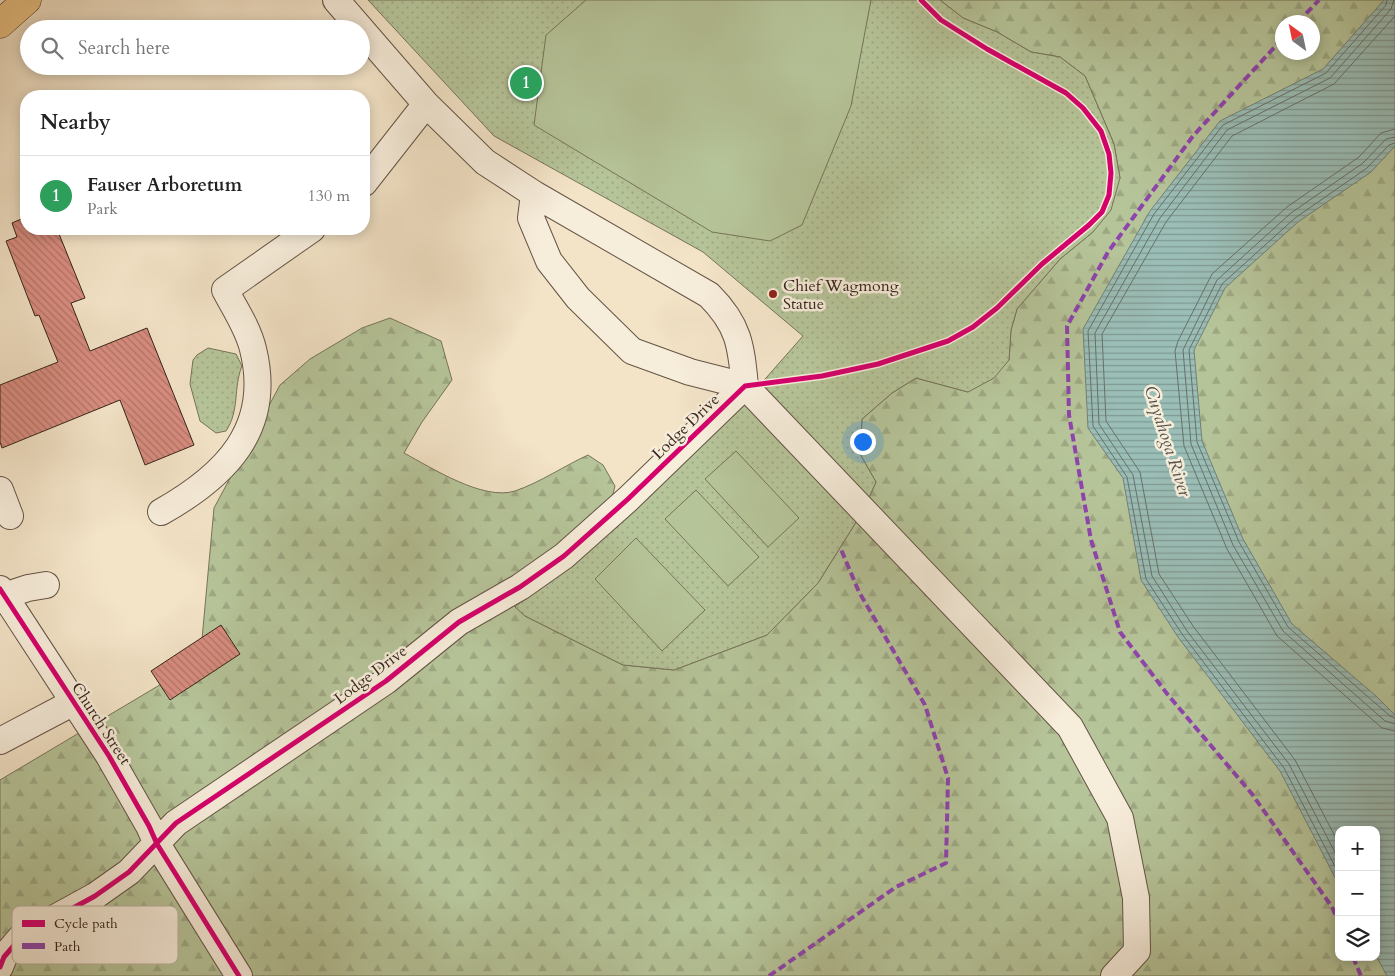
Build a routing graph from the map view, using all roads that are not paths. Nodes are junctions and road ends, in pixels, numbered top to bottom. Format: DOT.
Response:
graph roads {
  1 [pos="27,0"];
  2 [pos="336,0"];
  3 [pos="353,20"];
  4 [pos="0,24"];
  5 [pos="370,39"];
  6 [pos="426,104"];
  7 [pos="370,175"];
  8 [pos="534,194"];
  9 [pos="303,235"];
  10 [pos="745,386"];
  11 [pos="0,490"];
  12 [pos="161,512"];
  13 [pos="10,516"];
  14 [pos="46,584"];
  15 [pos="2,592"];
  16 [pos="74,702"];
  17 [pos="0,741"];
  18 [pos="156,844"];
  19 [pos="77,906"];
  20 [pos="12,947"];
  21 [pos="1,959"];
  22 [pos="239,976"];
  23 [pos="1114,976"];
  1 -- 4 [label="main road"];
  2 -- 3 [label="street"];
  5 -- 6 [label="street"];
  6 -- 7 [label="street"];
  6 -- 8 [label="street"];
  8 -- 10 [label="street"];
  8 -- 10 [label="street"];
  9 -- 12 [label="street"];
  10 -- 18 [label="street, Lodge Drive"];
  10 -- 23 [label="street"];
  11 -- 13 [label="street"];
  14 -- 15 [label="street"];
  15 -- 16 [label="street, Church Street"];
  16 -- 17 [label="street"];
  16 -- 18 [label="street, Church Street"];
  18 -- 19 [label="street, Lodge Drive"];
  18 -- 22 [label="street, Church Street"];
  20 -- 21 [label="street, Lodge Drive"];
}
